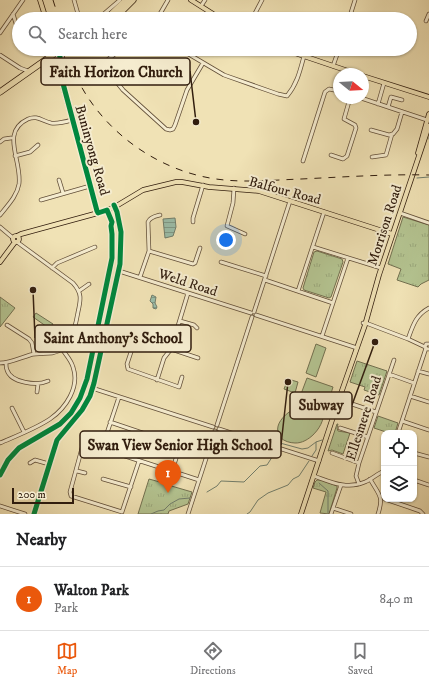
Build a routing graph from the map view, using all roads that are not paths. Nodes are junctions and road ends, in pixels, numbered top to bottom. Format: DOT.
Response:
graph roads {
  1 [pos="23,0"];
  2 [pos="40,0"];
  3 [pos="74,0"];
  4 [pos="120,0"];
  5 [pos="126,0"];
  6 [pos="133,0"];
  7 [pos="168,0"];
  8 [pos="191,0"];
  9 [pos="205,0"];
  10 [pos="262,0"];
  11 [pos="355,0"];
  12 [pos="201,6"];
  13 [pos="15,12"];
  14 [pos="44,12"];
  15 [pos="77,12"];
  16 [pos="113,12"];
  17 [pos="114,12"];
  18 [pos="121,12"];
  19 [pos="161,12"];
  20 [pos="210,12"];
  21 [pos="256,12"];
  22 [pos="351,12"];
  23 [pos="429,14"];
  24 [pos="12,17"];
  25 [pos="426,21"];
  26 [pos="0,33"];
  27 [pos="0,54"];
  28 [pos="51,56"];
  29 [pos="52,56"];
  30 [pos="61,56"];
  31 [pos="112,56"];
  32 [pos="192,56"];
  33 [pos="304,56"];
  34 [pos="337,56"];
  35 [pos="203,63"];
  36 [pos="333,66"];
  37 [pos="20,68"];
  38 [pos="339,68"];
  39 [pos="28,71"];
  40 [pos="19,78"];
  41 [pos="369,78"];
  42 [pos="384,83"];
  43 [pos="333,90"];
  44 [pos="0,92"];
  45 [pos="0,96"];
  46 [pos="429,99"];
  47 [pos="402,100"];
  48 [pos="369,101"];
  49 [pos="348,104"];
  50 [pos="378,104"];
  51 [pos="388,107"];
  52 [pos="402,112"];
  53 [pos="429,114"];
  54 [pos="72,120"];
  55 [pos="427,120"];
  56 [pos="429,126"];
  57 [pos="371,130"];
  58 [pos="392,134"];
  59 [pos="10,138"];
  60 [pos="0,142"];
  61 [pos="38,145"];
  62 [pos="331,155"];
  63 [pos="15,156"];
  64 [pos="372,157"];
  65 [pos="418,158"];
  66 [pos="303,161"];
  67 [pos="59,180"];
  68 [pos="203,185"];
  69 [pos="90,186"];
  70 [pos="234,188"];
  71 [pos="63,193"];
  72 [pos="41,200"];
  73 [pos="290,201"];
  74 [pos="114,206"];
  75 [pos="324,212"];
  76 [pos="98,213"];
  77 [pos="400,213"];
  78 [pos="0,215"];
  79 [pos="160,215"];
  80 [pos="193,222"];
  81 [pos="429,223"];
  82 [pos="0,227"];
  83 [pos="246,234"];
  84 [pos="392,234"];
  85 [pos="16,239"];
  86 [pos="95,247"];
  87 [pos="313,247"];
  88 [pos="200,248"];
  89 [pos="148,251"];
  90 [pos="348,258"];
  91 [pos="0,262"];
  92 [pos="221,262"];
  93 [pos="52,268"];
  94 [pos="381,268"];
  95 [pos="119,271"];
  96 [pos="140,277"];
  97 [pos="265,278"];
  98 [pos="89,284"];
  99 [pos="79,291"];
  100 [pos="298,291"];
  101 [pos="188,293"];
  102 [pos="333,303"];
  103 [pos="429,308"];
  104 [pos="253,314"];
  105 [pos="180,321"];
  106 [pos="364,324"];
  107 [pos="7,325"];
  108 [pos="197,328"];
  109 [pos="105,330"];
  110 [pos="322,336"];
  111 [pos="408,338"];
  112 [pos="356,348"];
  113 [pos="427,348"];
  114 [pos="62,349"];
  115 [pos="171,349"];
  116 [pos="34,354"];
  117 [pos="198,358"];
  118 [pos="394,360"];
  119 [pos="0,363"];
  120 [pos="6,363"];
  121 [pos="418,371"];
  122 [pos="389,374"];
  123 [pos="429,374"];
  124 [pos="182,377"];
  125 [pos="157,380"];
  126 [pos="48,381"];
  127 [pos="414,382"];
  128 [pos="38,384"];
  129 [pos="92,388"];
  130 [pos="37,392"];
  131 [pos="119,396"];
  132 [pos="410,396"];
  133 [pos="429,402"];
  134 [pos="349,403"];
  135 [pos="12,408"];
  136 [pos="376,412"];
  137 [pos="402,421"];
  138 [pos="110,422"];
  139 [pos="216,428"];
  140 [pos="340,428"];
  141 [pos="399,430"];
  142 [pos="429,430"];
  143 [pos="24,432"];
  144 [pos="368,437"];
  145 [pos="0,443"];
  146 [pos="184,444"];
  147 [pos="179,446"];
  148 [pos="102,448"];
  149 [pos="332,453"];
  150 [pos="417,453"];
  151 [pos="429,457"];
  152 [pos="139,461"];
  153 [pos="318,461"];
  154 [pos="359,462"];
  155 [pos="30,463"];
  156 [pos="49,464"];
  157 [pos="77,471"];
  158 [pos="172,472"];
  159 [pos="85,473"];
  160 [pos="381,473"];
  161 [pos="314,476"];
  162 [pos="103,479"];
  163 [pos="199,480"];
  164 [pos="370,480"];
  165 [pos="417,481"];
  166 [pos="359,484"];
  167 [pos="341,485"];
  168 [pos="429,485"];
  169 [pos="131,487"];
  170 [pos="381,496"];
  171 [pos="382,502"];
  172 [pos="393,502"];
  173 [pos="0,506"];
  174 [pos="333,508"];
  175 [pos="25,514"];
  176 [pos="33,514"];
  177 [pos="189,514"];
  178 [pos="301,514"];
  179 [pos="332,514"];
  180 [pos="351,514"];
  181 [pos="378,514"];
  182 [pos="423,514"];
  1 -- 13 [label="street"];
  2 -- 14 [label="main road"];
  3 -- 15 [label="street"];
  4 -- 16 [label="street"];
  5 -- 17 [label="highway"];
  6 -- 18 [label="highway"];
  7 -- 19 [label="street"];
  8 -- 12 [label="main road"];
  9 -- 12 [label="street"];
  10 -- 21 [label="street"];
  11 -- 22 [label="street"];
  12 -- 20 [label="main road"];
  23 -- 25 [label="street"];
  24 -- 26 [label="street"];
  27 -- 37 [label="street"];
  28 -- 39 [label="highway"];
  29 -- 45 [label="highway"];
  30 -- 54 [label="main road, Buninyong Road"];
  31 -- 35 [label="street"];
  32 -- 35 [label="street"];
  33 -- 35 [label="street"];
  33 -- 36 [label="main road"];
  34 -- 36 [label="street"];
  36 -- 38 [label="main road"];
  37 -- 39 [label="street"];
  37 -- 40 [label="street"];
  39 -- 40 [label="highway"];
  40 -- 44 [label="highway"];
  41 -- 42 [label="main road"];
  42 -- 46 [label="main road"];
  42 -- 50 [label="street"];
  43 -- 66 [label="street"];
  47 -- 51 [label="street"];
  48 -- 50 [label="street"];
  49 -- 62 [label="street"];
  50 -- 51 [label="street"];
  51 -- 52 [label="street"];
  52 -- 55 [label="street"];
  52 -- 58 [label="street"];
  53 -- 55 [label="main road, Morrison Road"];
  54 -- 59 [label="street"];
  54 -- 69 [label="main road, Buninyong Road"];
  55 -- 65 [label="main road, Morrison Road"];
  56 -- 65 [label="main road, Morrison Road"];
  57 -- 58 [label="street"];
  58 -- 64 [label="street"];
  59 -- 60 [label="street"];
  59 -- 63 [label="street"];
  61 -- 63 [label="street"];
  63 -- 78 [label="street"];
  65 -- 77 [label="main road, Morrison Road"];
  67 -- 71 [label="street"];
  68 -- 70 [label="main road, Balfour Road"];
  68 -- 74 [label="main road, Balfour Road"];
  68 -- 80 [label="street"];
  69 -- 71 [label="street"];
  69 -- 76 [label="main road, Buninyong Road"];
  70 -- 73 [label="main road, Balfour Road"];
  70 -- 83 [label="street"];
  71 -- 72 [label="street"];
  73 -- 75 [label="main road, Balfour Road"];
  73 -- 97 [label="street"];
  74 -- 76 [label="main road, Balfour Road"];
  74 -- 95 [label="street"];
  75 -- 84 [label="main road, Balfour Road"];
  75 -- 87 [label="street"];
  76 -- 85 [label="main road, Balfour Road"];
  77 -- 81 [label="street"];
  77 -- 84 [label="main road, Morrison Road"];
  79 -- 89 [label="street"];
  82 -- 85 [label="street"];
  84 -- 94 [label="main road, Morrison Road"];
  85 -- 91 [label="main road"];
  85 -- 93 [label="street"];
  86 -- 93 [label="street"];
  87 -- 90 [label="street"];
  87 -- 100 [label="street"];
  88 -- 89 [label="street"];
  89 -- 96 [label="street"];
  90 -- 94 [label="street"];
  90 -- 102 [label="street"];
  92 -- 97 [label="street"];
  93 -- 99 [label="street"];
  94 -- 106 [label="main road, Morrison Road"];
  95 -- 96 [label="street, Weld Road"];
  95 -- 109 [label="street"];
  96 -- 101 [label="street, Weld Road"];
  97 -- 100 [label="street"];
  97 -- 104 [label="street"];
  98 -- 99 [label="street"];
  99 -- 114 [label="street"];
  100 -- 102 [label="street"];
  101 -- 104 [label="street, Weld Road"];
  101 -- 105 [label="street"];
  102 -- 110 [label="street"];
  103 -- 111 [label="street"];
  104 -- 110 [label="street, Weld Road"];
  104 -- 139 [label="street"];
  105 -- 108 [label="street"];
  105 -- 115 [label="street"];
  106 -- 111 [label="street"];
  106 -- 112 [label="main road, Morrison Road"];
  107 -- 116 [label="street"];
  109 -- 125 [label="street"];
  109 -- 129 [label="street"];
  110 -- 112 [label="street, Weld Road"];
  111 -- 113 [label="street"];
  112 -- 153 [label="main road, Morrison Road"];
  113 -- 121 [label="street"];
  114 -- 116 [label="street"];
  114 -- 143 [label="street"];
  115 -- 117 [label="street"];
  115 -- 125 [label="street"];
  116 -- 120 [label="street"];
  118 -- 122 [label="street, Ellesmere Road"];
  119 -- 120 [label="street"];
  120 -- 128 [label="street"];
  121 -- 123 [label="street"];
  121 -- 127 [label="street"];
  122 -- 127 [label="street"];
  122 -- 136 [label="street, Ellesmere Road"];
  124 -- 125 [label="street"];
  126 -- 128 [label="street"];
  127 -- 132 [label="street"];
  128 -- 130 [label="street"];
  129 -- 131 [label="street"];
  129 -- 156 [label="street"];
  131 -- 138 [label="street"];
  131 -- 139 [label="street"];
  132 -- 133 [label="street"];
  132 -- 137 [label="street"];
  134 -- 136 [label="street"];
  135 -- 143 [label="street"];
  136 -- 144 [label="street, Ellesmere Road"];
  137 -- 141 [label="street"];
  137 -- 142 [label="street"];
  138 -- 147 [label="street"];
  138 -- 148 [label="street"];
  139 -- 153 [label="street"];
  139 -- 163 [label="street"];
  140 -- 144 [label="street"];
  143 -- 145 [label="street"];
  144 -- 154 [label="street, Ellesmere Road"];
  146 -- 147 [label="street"];
  147 -- 158 [label="street"];
  148 -- 152 [label="street"];
  148 -- 157 [label="street"];
  149 -- 154 [label="street"];
  150 -- 151 [label="street"];
  152 -- 158 [label="street"];
  152 -- 169 [label="street"];
  153 -- 161 [label="main road, Morrison Road"];
  154 -- 166 [label="street, Ellesmere Road"];
  155 -- 156 [label="street"];
  156 -- 176 [label="street"];
  157 -- 159 [label="street"];
  157 -- 169 [label="street"];
  158 -- 163 [label="street"];
  160 -- 164 [label="street"];
  161 -- 167 [label="street"];
  161 -- 178 [label="main road, Morrison Road"];
  162 -- 169 [label="street"];
  163 -- 177 [label="street"];
  164 -- 166 [label="street"];
  164 -- 170 [label="street"];
  165 -- 168 [label="street"];
  166 -- 167 [label="street"];
  167 -- 174 [label="street"];
  171 -- 181 [label="street"];
  172 -- 182 [label="street"];
  173 -- 175 [label="street"];
  174 -- 179 [label="street"];
  174 -- 180 [label="street"];
}
